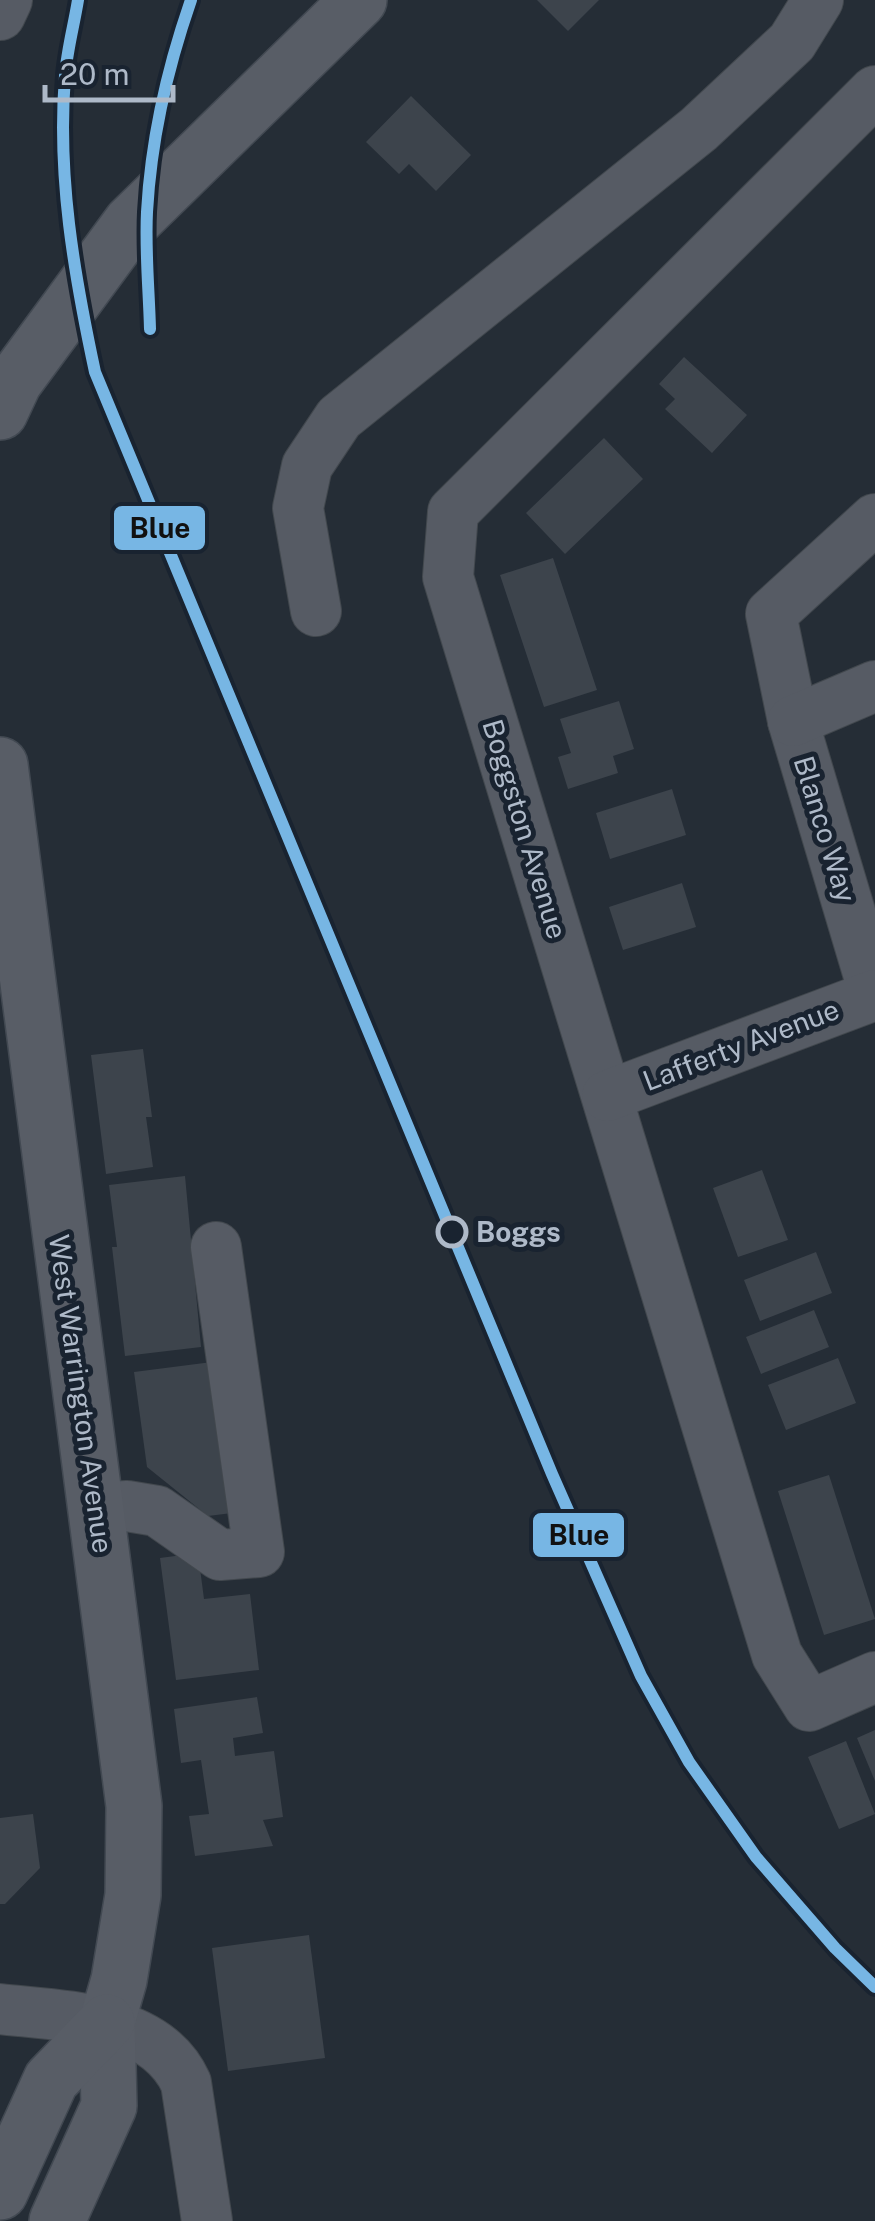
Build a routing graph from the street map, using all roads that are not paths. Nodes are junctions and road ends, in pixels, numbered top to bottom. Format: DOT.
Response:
graph roads {
  1 [pos="7,0"];
  2 [pos="359,0"];
  3 [pos="818,0"];
  4 [pos="0,15"];
  5 [pos="875,91"];
  6 [pos="0,412"];
  7 [pos="875,519"];
  8 [pos="316,611"];
  9 [pos="875,686"];
  10 [pos="793,721"];
  11 [pos="0,765"];
  12 [pos="875,995"];
  13 [pos="18,1048"];
  14 [pos="606,1096"];
  15 [pos="216,1246"];
  16 [pos="97,1508"];
  17 [pos="875,1677"];
  18 [pos="0,2009"];
  19 [pos="107,2022"];
  20 [pos="0,2192"];
  21 [pos="57,2221"];
  22 [pos="206,2221"];
  1 -- 4 [label="street"];
  2 -- 6 [label="main road"];
  3 -- 8 [label="street"];
  5 -- 14 [label="street, Boggston Avenue"];
  7 -- 10 [label="street, Blanco Way"];
  9 -- 10 [label="street"];
  10 -- 12 [label="street, Blanco Way"];
  11 -- 13 [label="main road, West Warrington Avenue"];
  12 -- 14 [label="street, Lafferty Avenue"];
  13 -- 16 [label="main road, West Warrington Avenue"];
  14 -- 17 [label="street, Boggston Avenue"];
  15 -- 16 [label="street"];
  16 -- 19 [label="main road, West Warrington Avenue"];
  18 -- 19 [label="street"];
  19 -- 20 [label="main road"];
  19 -- 21 [label="main road, West Warrington Avenue"];
  19 -- 22 [label="street"];
}
